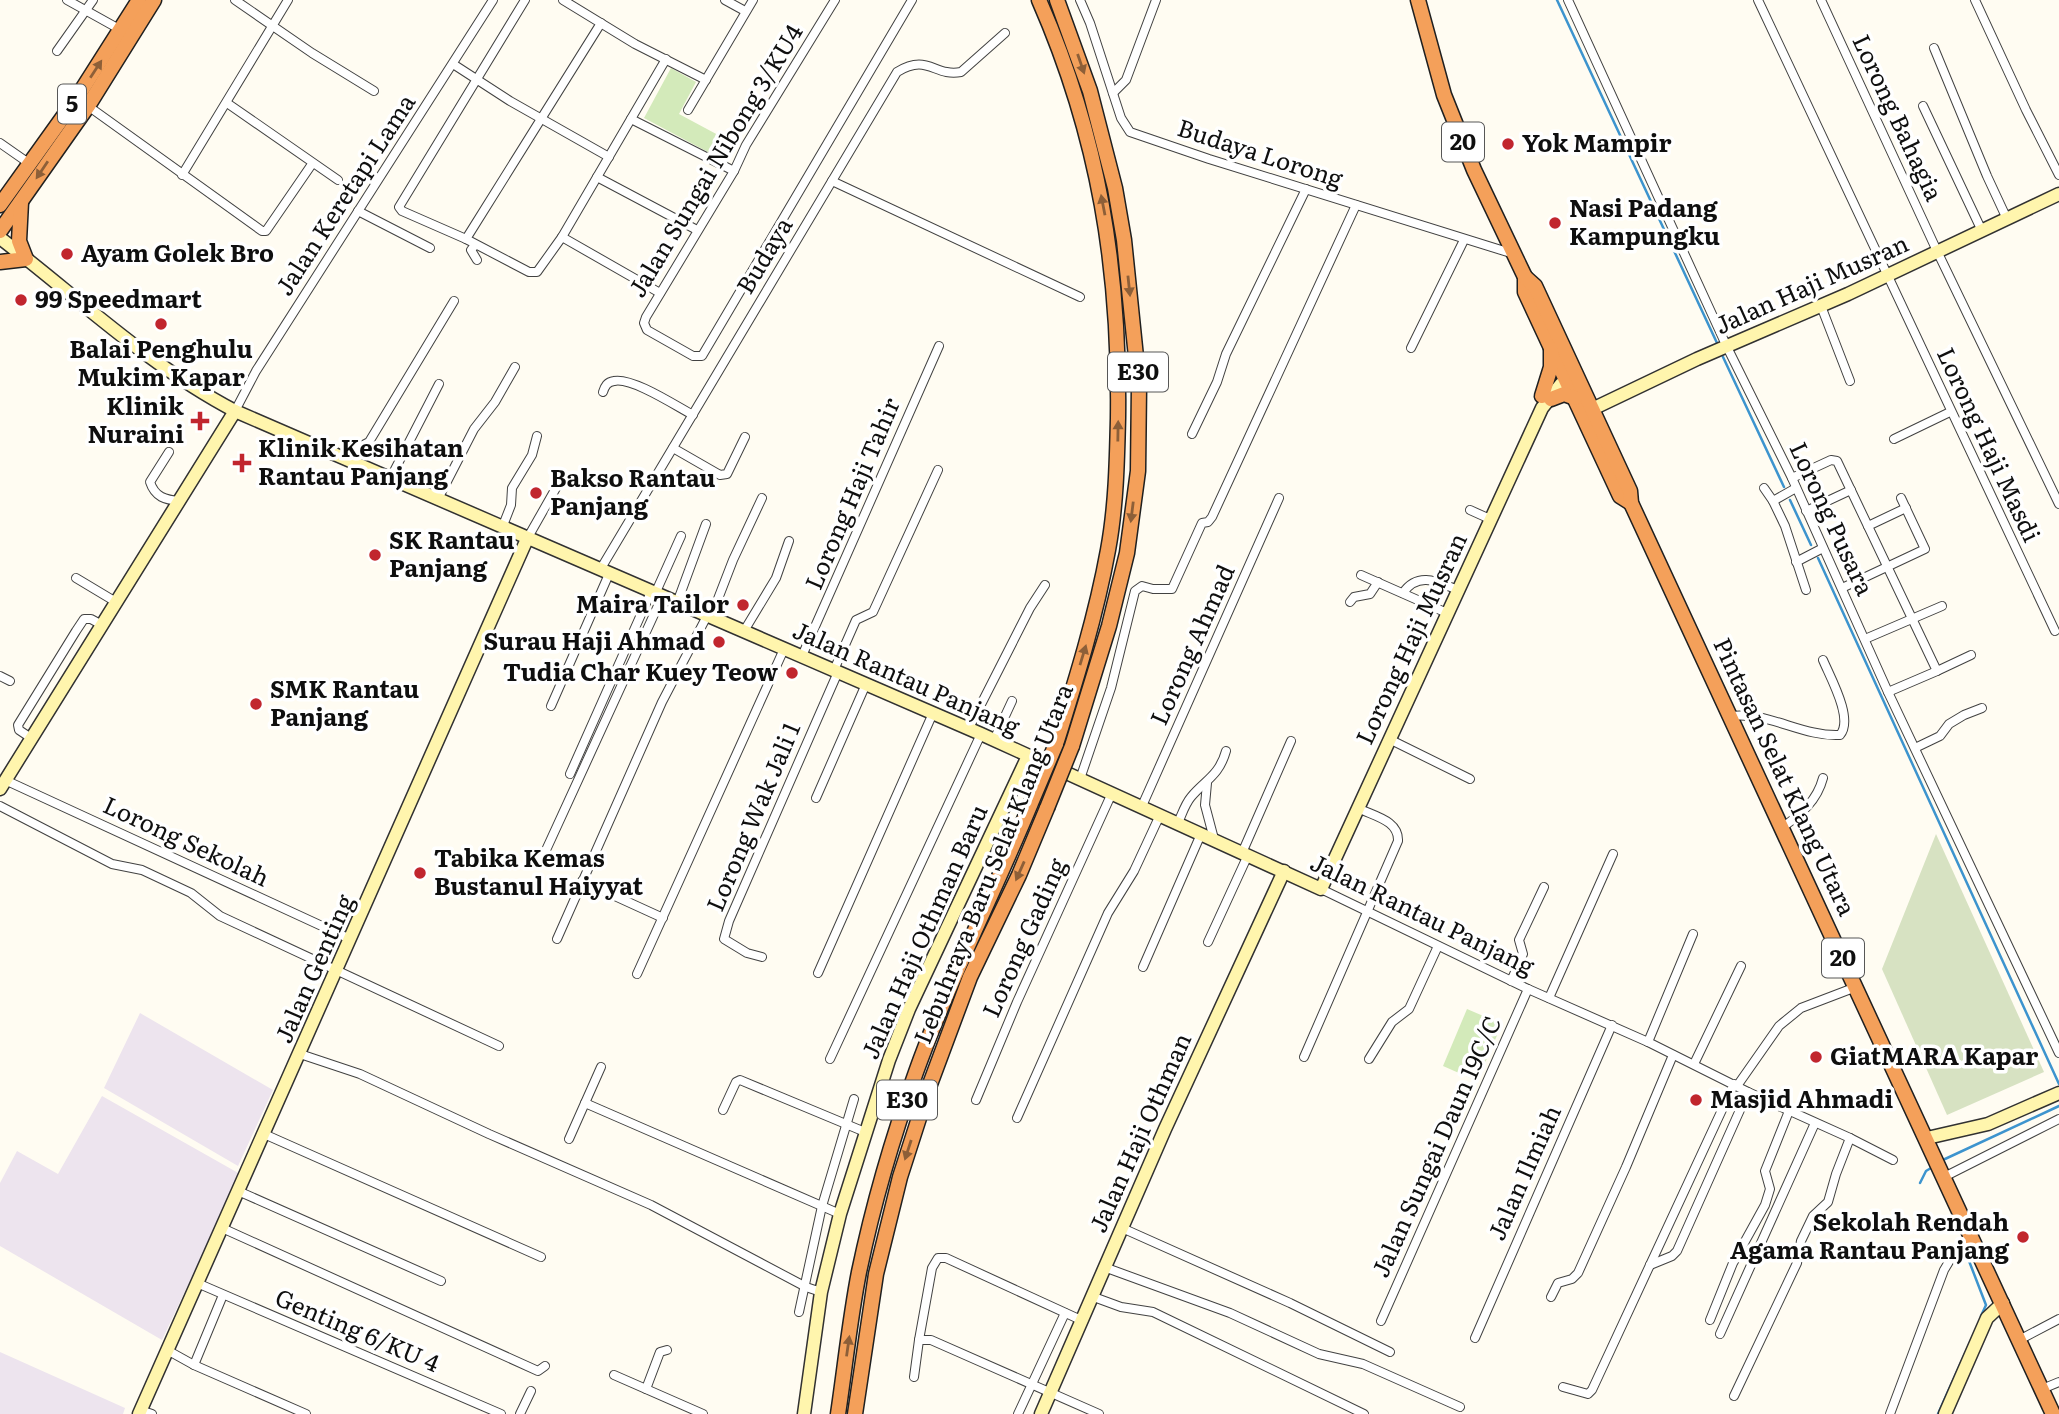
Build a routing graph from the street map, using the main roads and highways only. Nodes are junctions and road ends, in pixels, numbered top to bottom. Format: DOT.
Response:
graph roads {
  1 [pos="139,0"];
  2 [pos="153,0"];
  3 [pos="1039,0"];
  4 [pos="1057,0"];
  5 [pos="1418,0"];
  6 [pos="21,201"];
  7 [pos="0,205"];
  8 [pos="0,231"];
  9 [pos="0,262"];
  10 [pos="1525,277"];
  11 [pos="1551,348"];
  12 [pos="1570,375"];
  13 [pos="1575,398"];
  14 [pos="1587,412"];
  15 [pos="2054,1409"];
  16 [pos="838,1414"];
  17 [pos="855,1414"];
  7 -- 1 [label="highway, 5, one-way"];
  2 -- 6 [label="highway, 5, one-way"];
  16 -- 3 [label="highway, Lebuhraya Baru Selat Klang Utara / E30, one-way, bridge"];
  4 -- 17 [label="highway, Lebuhraya Baru Selat Klang Utara / E30, one-way, bridge"];
  5 -- 10 [label="highway, Pintasan Selat Klang Utara / 20"];
  6 -- 8 [label="highway, 5"];
  6 -- 9 [label="highway"];
  10 -- 11 [label="highway, Pintasan Selat Klang Utara / 20"];
  10 -- 12 [label="highway, Pintasan Selat Klang Utara / 20"];
  11 -- 12 [label="highway, Pintasan Selat Klang Utara / 20"];
  11 -- 13 [label="highway"];
  12 -- 13 [label="highway, Pintasan Selat Klang Utara / 20"];
  12 -- 14 [label="highway, Pintasan Selat Klang Utara / 20"];
  13 -- 14 [label="highway, Pintasan Selat Klang Utara / 20"];
  14 -- 15 [label="highway, Pintasan Selat Klang Utara / 20"];
}
